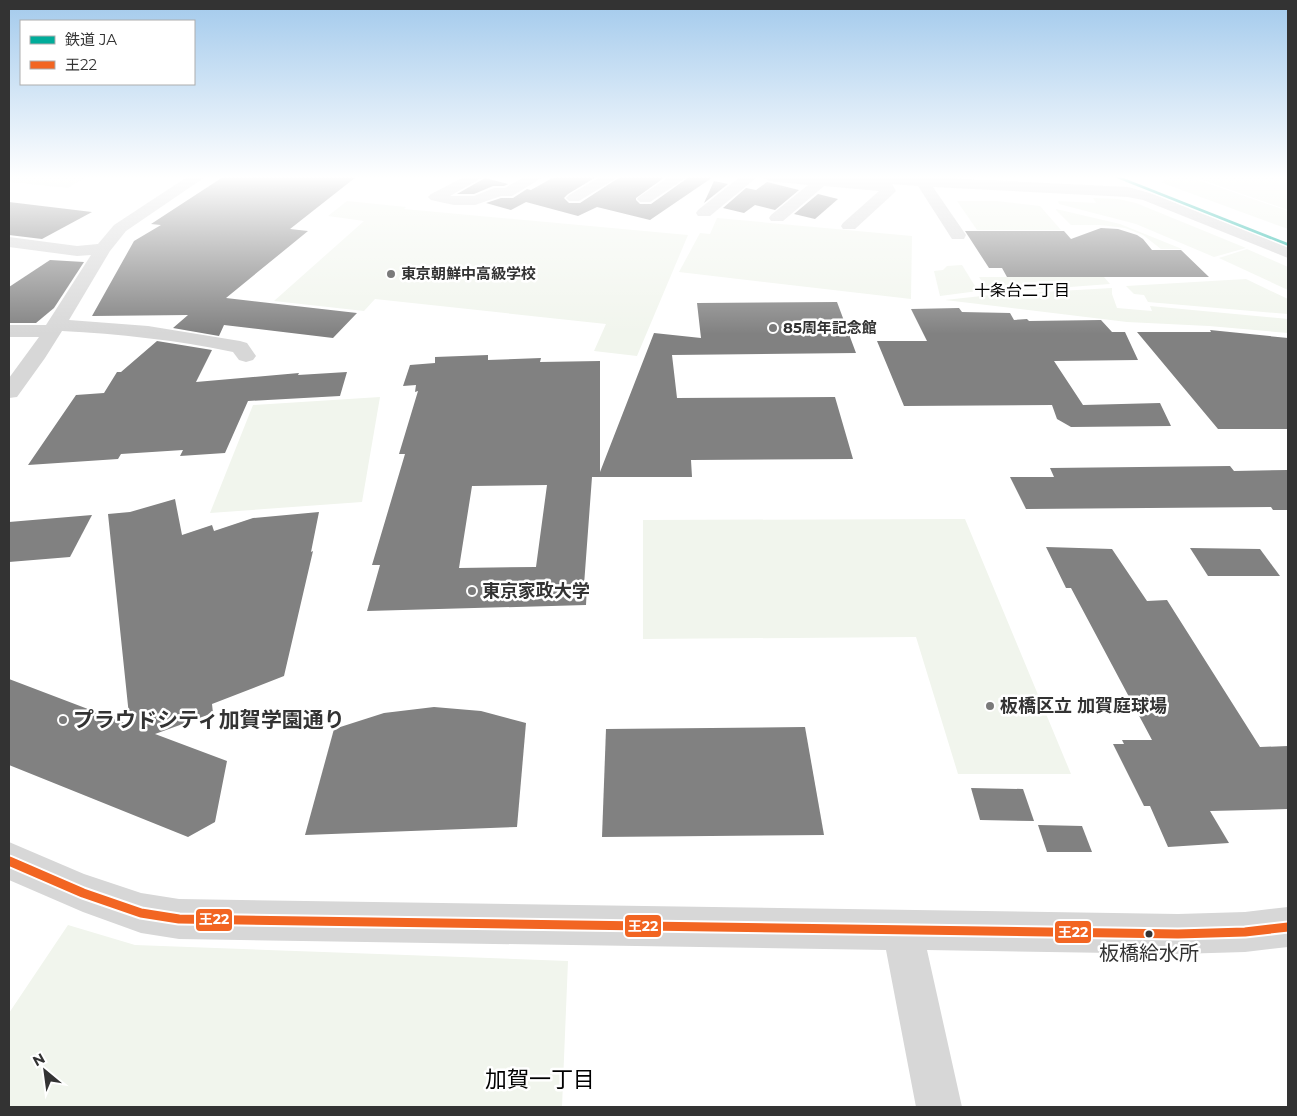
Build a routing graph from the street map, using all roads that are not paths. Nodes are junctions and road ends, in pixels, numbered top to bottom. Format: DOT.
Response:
graph roads {
  1 [pos="119,229"];
  2 [pos="955,229"];
  3 [pos="1228,229"];
  4 [pos="958,235"];
  5 [pos="9,242"];
  6 [pos="103,249"];
  7 [pos="1288,253"];
  8 [pos="54,328"];
  9 [pos="9,331"];
  10 [pos="246,356"];
  11 [pos="9,392"];
  12 [pos="9,861"];
  13 [pos="1288,926"];
  14 [pos="903,931"];
  15 [pos="939,1107"];
  1 -- 6 [label="street"];
  2 -- 4 [label="street"];
  3 -- 7 [label="street"];
  5 -- 6 [label="street"];
  6 -- 8 [label="street"];
  8 -- 9 [label="street"];
  8 -- 10 [label="street"];
  8 -- 11 [label="street"];
  12 -- 14 [label="street"];
  13 -- 14 [label="street"];
  14 -- 15 [label="street"];
}
